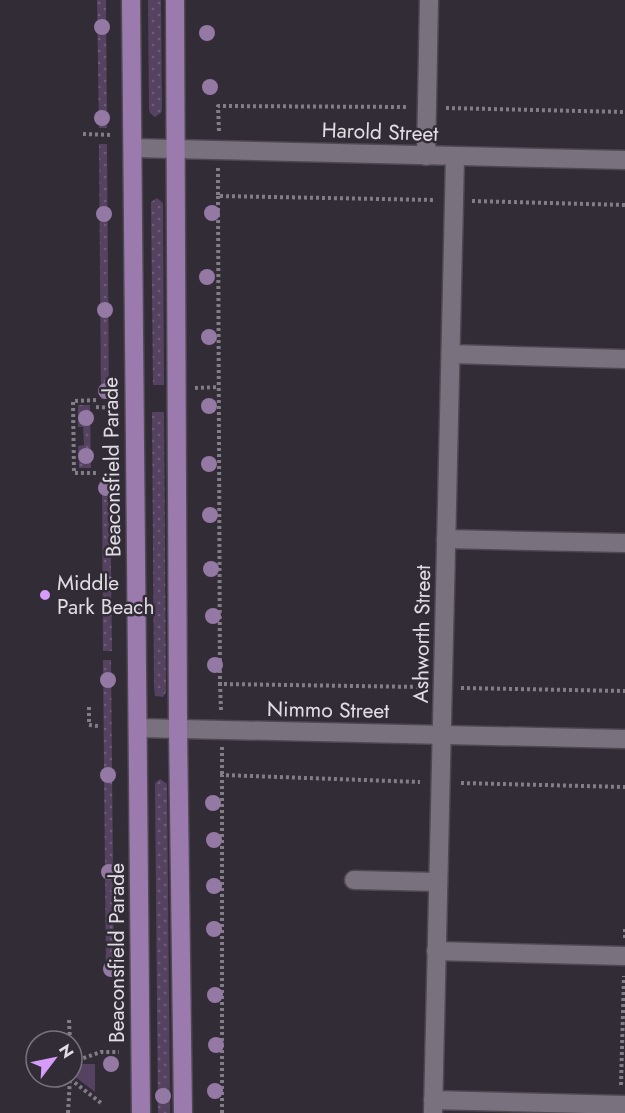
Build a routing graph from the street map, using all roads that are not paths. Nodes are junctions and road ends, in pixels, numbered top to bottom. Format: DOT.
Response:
graph roads {
  1 [pos="131,0"];
  2 [pos="175,0"];
  3 [pos="429,0"];
  4 [pos="133,148"];
  5 [pos="175,148"];
  6 [pos="426,156"];
  7 [pos="455,157"];
  8 [pos="625,160"];
  9 [pos="451,354"];
  10 [pos="625,358"];
  11 [pos="446,539"];
  12 [pos="625,543"];
  13 [pos="138,728"];
  14 [pos="178,728"];
  15 [pos="442,735"];
  16 [pos="625,739"];
  17 [pos="354,880"];
  18 [pos="438,882"];
  19 [pos="436,951"];
  20 [pos="625,956"];
  21 [pos="623,1105"];
  22 [pos="433,1107"];
  23 [pos="141,1113"];
  24 [pos="183,1113"];
  1 -- 4 [label="main road, Beaconsfield Parade"];
  2 -- 5 [label="main road"];
  3 -- 6 [label="street"];
  4 -- 5 [label="street, Harold Street"];
  4 -- 13 [label="main road, Beaconsfield Parade"];
  5 -- 6 [label="street, Harold Street"];
  5 -- 14 [label="main road"];
  6 -- 7 [label="street, Harold Street"];
  7 -- 8 [label="street, Harold Street"];
  7 -- 9 [label="street, Ashworth Street"];
  9 -- 10 [label="street"];
  9 -- 11 [label="street, Ashworth Street"];
  11 -- 12 [label="street"];
  11 -- 15 [label="street, Ashworth Street"];
  13 -- 14 [label="street, Nimmo Street"];
  13 -- 23 [label="main road, Beaconsfield Parade"];
  14 -- 15 [label="street, Nimmo Street"];
  14 -- 24 [label="main road"];
  15 -- 16 [label="street, Nimmo Street"];
  15 -- 18 [label="street, Ashworth Street"];
  17 -- 18 [label="street"];
  18 -- 19 [label="street, Ashworth Street"];
  19 -- 20 [label="street"];
  19 -- 22 [label="street, Ashworth Street"];
  21 -- 22 [label="street"];
}
